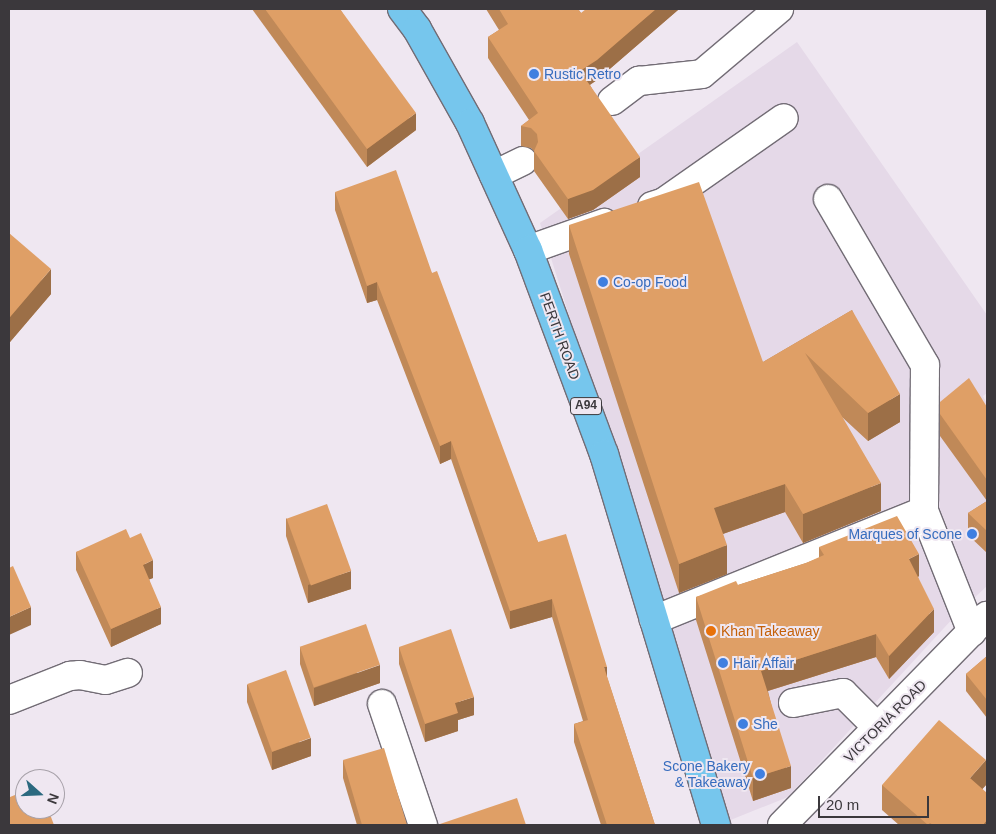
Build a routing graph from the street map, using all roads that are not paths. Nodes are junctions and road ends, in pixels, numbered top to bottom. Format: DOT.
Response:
graph roads {
  1 [pos="402,9"];
  2 [pos="779,9"];
  3 [pos="612,100"];
  4 [pos="784,118"];
  5 [pos="523,161"];
  6 [pos="494,175"];
  7 [pos="828,199"];
  8 [pos="528,250"];
  9 [pos="924,511"];
  10 [pos="654,620"];
  11 [pos="980,624"];
  12 [pos="128,673"];
  13 [pos="9,700"];
  14 [pos="793,703"];
  15 [pos="382,704"];
  16 [pos="878,728"];
  17 [pos="422,825"];
  18 [pos="716,825"];
  19 [pos="782,825"];
  1 -- 6 [label="main road, PERTH ROAD / A94"];
  2 -- 3 [label="street"];
  4 -- 8 [label="street"];
  5 -- 6 [label="street"];
  6 -- 8 [label="main road, PERTH ROAD / A94"];
  7 -- 9 [label="street"];
  8 -- 10 [label="main road, PERTH ROAD / A94"];
  9 -- 10 [label="street"];
  9 -- 11 [label="street"];
  10 -- 18 [label="main road, PERTH ROAD / A94"];
  11 -- 16 [label="street, VICTORIA ROAD"];
  12 -- 13 [label="street"];
  14 -- 16 [label="street"];
  15 -- 17 [label="street"];
  16 -- 19 [label="street, VICTORIA ROAD"];
}
